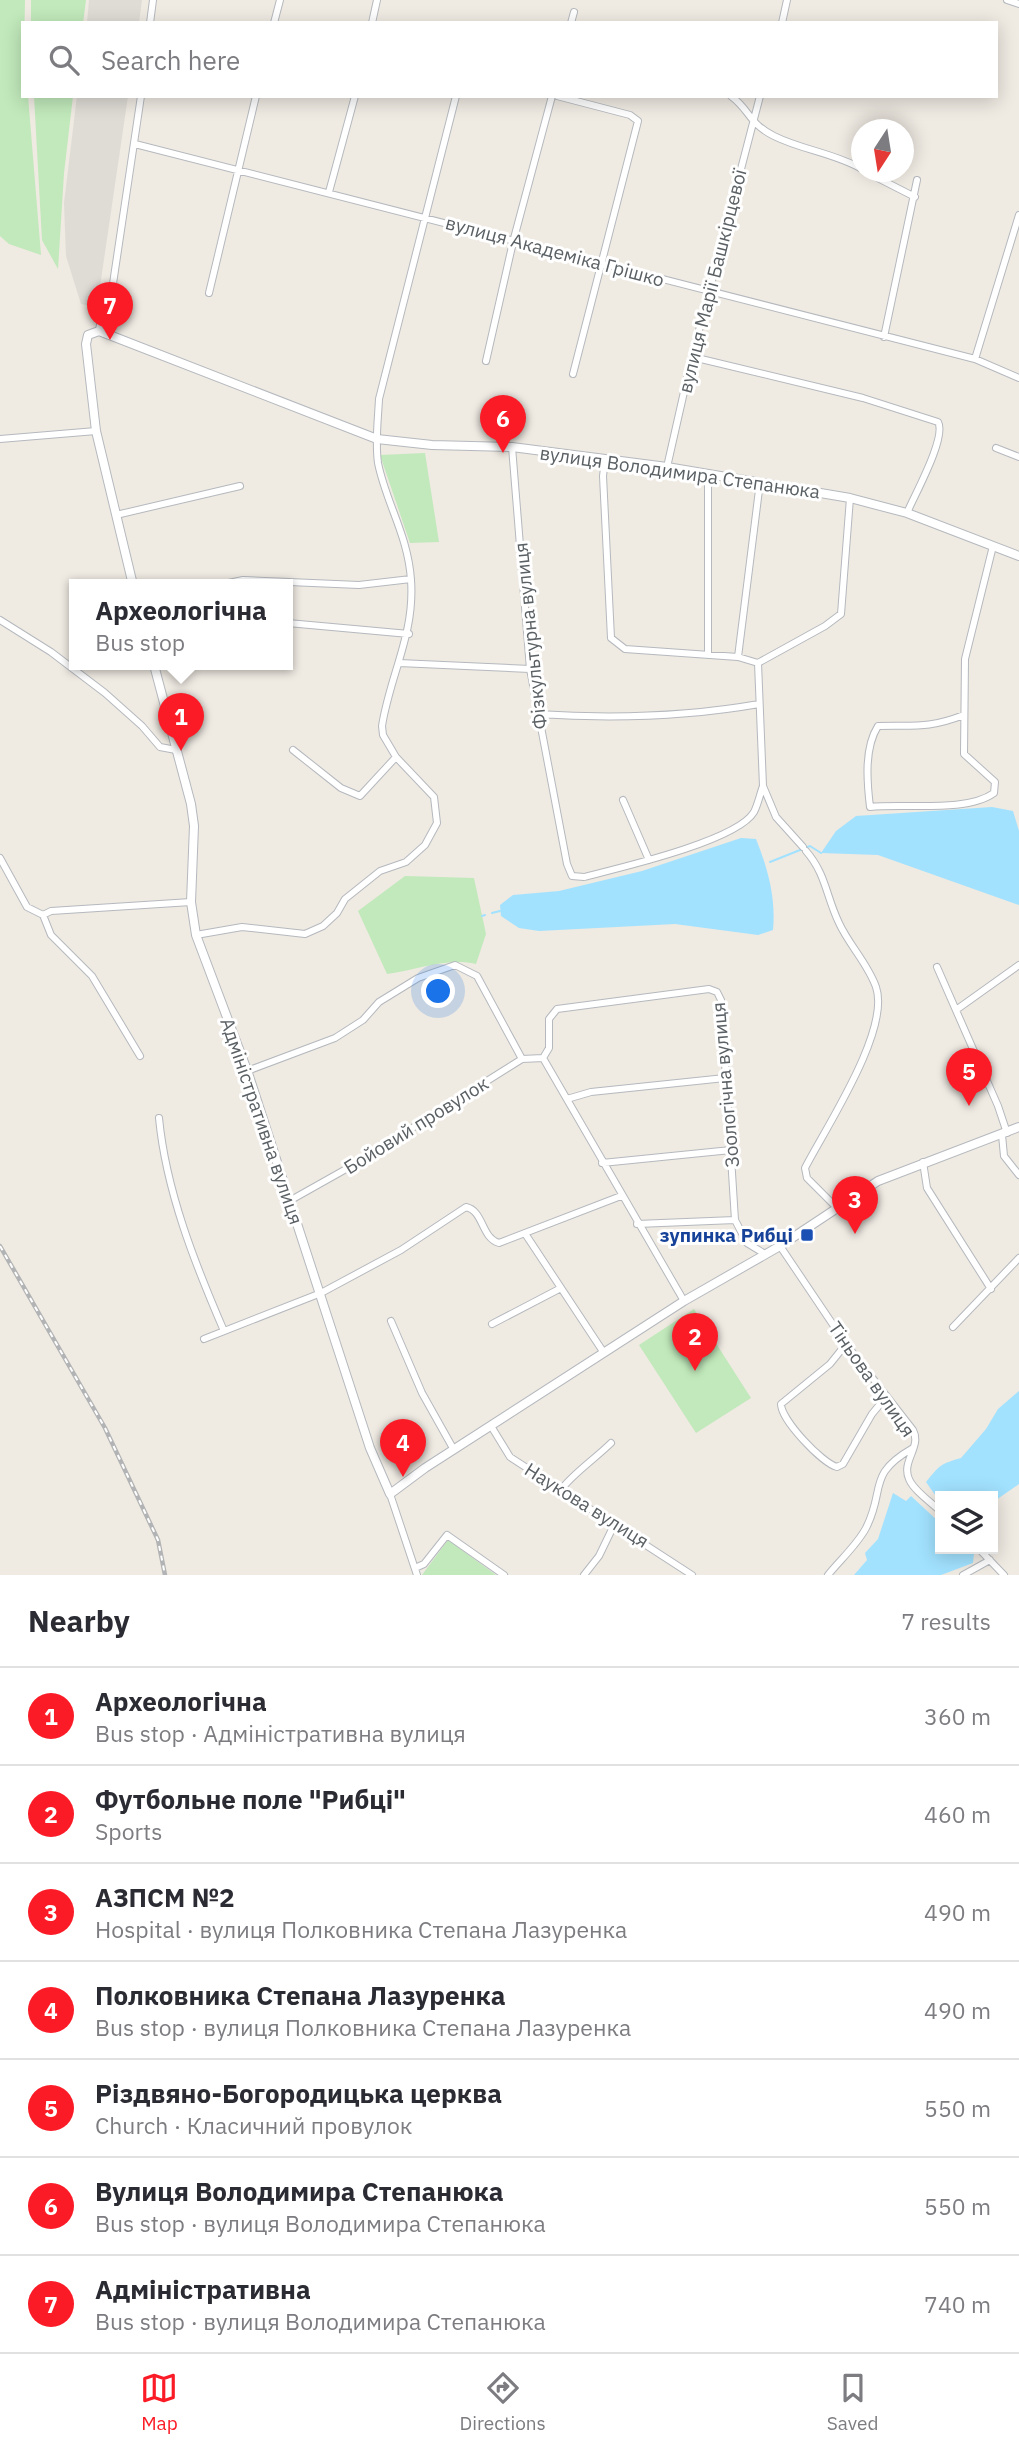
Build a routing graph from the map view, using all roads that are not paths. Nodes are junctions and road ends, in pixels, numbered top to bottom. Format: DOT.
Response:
graph roads {
  1 [pos="153,0"];
  2 [pos="279,0"];
  3 [pos="377,0"];
  4 [pos="787,0"];
  5 [pos="1007,0"];
  6 [pos="1019,4"];
  7 [pos="574,12"];
  8 [pos="150,21"];
  9 [pos="274,21"];
  10 [pos="372,21"];
  11 [pos="572,21"];
  12 [pos="782,21"];
  13 [pos="141,98"];
  14 [pos="256,98"];
  15 [pos="354,98"];
  16 [pos="456,98"];
  17 [pos="553,98"];
  18 [pos="562,98"];
  19 [pos="734,98"];
  20 [pos="759,98"];
  21 [pos="752,123"];
  22 [pos="135,144"];
  23 [pos="851,163"];
  24 [pos="241,170"];
  25 [pos="917,180"];
  26 [pos="887,182"];
  27 [pos="329,191"];
  28 [pos="915,197"];
  29 [pos="1019,215"];
  30 [pos="426,217"];
  31 [pos="513,242"];
  32 [pos="602,263"];
  33 [pos="711,292"];
  34 [pos="209,293"];
  35 [pos="99,331"];
  36 [pos="884,337"];
  37 [pos="975,359"];
  38 [pos="691,361"];
  39 [pos="486,362"];
  40 [pos="573,374"];
  41 [pos="1019,378"];
  42 [pos="96,431"];
  43 [pos="0,439"];
  44 [pos="377,439"];
  45 [pos="512,447"];
  46 [pos="996,448"];
  47 [pos="1019,457"];
  48 [pos="605,460"];
  49 [pos="667,467"];
  50 [pos="708,473"];
  51 [pos="760,482"];
  52 [pos="240,486"];
  53 [pos="850,498"];
  54 [pos="907,513"];
  55 [pos="116,515"];
  56 [pos="993,546"];
  57 [pos="1019,556"];
  58 [pos="132,579"];
  59 [pos="411,579"];
  60 [pos="293,582"];
  61 [pos="0,620"];
  62 [pos="293,623"];
  63 [pos="409,634"];
  64 [pos="708,654"];
  65 [pos="738,657"];
  66 [pos="399,663"];
  67 [pos="758,663"];
  68 [pos="69,666"];
  69 [pos="530,668"];
  70 [pos="74,670"];
  71 [pos="155,670"];
  72 [pos="759,704"];
  73 [pos="537,714"];
  74 [pos="964,715"];
  75 [pos="176,750"];
  76 [pos="293,750"];
  77 [pos="396,757"];
  78 [pos="763,786"];
  79 [pos="623,800"];
  80 [pos="0,858"];
  81 [pos="649,860"];
  82 [pos="191,902"];
  83 [pos="43,915"];
  84 [pos="196,935"];
  85 [pos="1019,965"];
  86 [pos="937,967"];
  87 [pos="956,1010"];
  88 [pos="140,1056"];
  89 [pos="543,1058"];
  90 [pos="522,1059"];
  91 [pos="247,1071"];
  92 [pos="726,1079"];
  93 [pos="567,1099"];
  94 [pos="159,1118"];
  95 [pos="1019,1127"];
  96 [pos="1004,1134"];
  97 [pos="731,1150"];
  98 [pos="923,1162"];
  99 [pos="602,1163"];
  100 [pos="1019,1175"];
  101 [pos="621,1196"];
  102 [pos="291,1200"];
  103 [pos="836,1207"];
  104 [pos="735,1220"];
  105 [pos="637,1224"];
  106 [pos="526,1235"];
  107 [pos="780,1246"];
  108 [pos="765,1254"];
  109 [pos="1019,1258"];
  110 [pos="561,1288"];
  111 [pos="991,1289"];
  112 [pos="321,1293"];
  113 [pos="684,1301"];
  114 [pos="391,1321"];
  115 [pos="492,1324"];
  116 [pos="953,1327"];
  117 [pos="225,1331"];
  118 [pos="204,1339"];
  119 [pos="846,1343"];
  120 [pos="604,1353"];
  121 [pos="886,1397"];
  122 [pos="491,1426"];
  123 [pos="611,1443"];
  124 [pos="915,1447"];
  125 [pos="454,1450"];
  126 [pos="560,1491"];
  127 [pos="390,1494"];
  128 [pos="935,1506"];
  129 [pos="614,1525"];
  130 [pos="984,1554"];
  131 [pos="990,1560"];
  132 [pos="416,1572"];
  133 [pos="504,1575"];
  134 [pos="584,1575"];
  135 [pos="692,1575"];
  136 [pos="828,1575"];
  137 [pos="962,1575"];
  138 [pos="1004,1575"];
  1 -- 8 [label="street"];
  2 -- 9 [label="street"];
  3 -- 10 [label="street"];
  4 -- 12 [label="street"];
  5 -- 6 [label="street"];
  7 -- 11 [label="street"];
  13 -- 22 [label="street"];
  14 -- 24 [label="street"];
  15 -- 27 [label="street"];
  16 -- 30 [label="street"];
  17 -- 31 [label="street"];
  18 -- 32 [label="street"];
  19 -- 21 [label="street"];
  20 -- 21 [label="street, вулиця Марії Башкірцевої"];
  21 -- 23 [label="street"];
  21 -- 33 [label="street, вулиця Марії Башкірцевої"];
  22 -- 24 [label="street, вулиця Академіка Грішко"];
  22 -- 35 [label="street"];
  24 -- 27 [label="street, вулиця Академіка Грішко"];
  24 -- 34 [label="street"];
  25 -- 28 [label="street"];
  26 -- 28 [label="street"];
  27 -- 30 [label="street, вулиця Академіка Грішко"];
  28 -- 36 [label="street"];
  29 -- 37 [label="street"];
  30 -- 31 [label="street, вулиця Академіка Грішко"];
  30 -- 44 [label="street"];
  31 -- 32 [label="street, вулиця Академіка Грішко"];
  31 -- 39 [label="street"];
  32 -- 33 [label="street, вулиця Академіка Грішко"];
  32 -- 40 [label="street"];
  33 -- 36 [label="street, вулиця Академіка Грішко"];
  33 -- 38 [label="street, вулиця Марії Башкірцевої"];
  35 -- 42 [label="street"];
  35 -- 44 [label="street, вулиця Володимира Степанюка"];
  36 -- 37 [label="street, вулиця Академіка Грішко"];
  37 -- 41 [label="street, вулиця Академіка Грішко"];
  38 -- 49 [label="street, вулиця Марії Башкірцевої"];
  38 -- 54 [label="street"];
  42 -- 43 [label="street"];
  42 -- 55 [label="street"];
  44 -- 45 [label="street, вулиця Володимира Степанюка"];
  44 -- 59 [label="street"];
  45 -- 48 [label="street, вулиця Володимира Степанюка"];
  45 -- 69 [label="street, Фізкультурна вулиця"];
  46 -- 47 [label="street"];
  48 -- 49 [label="street, вулиця Володимира Степанюка"];
  48 -- 64 [label="street"];
  49 -- 50 [label="street, вулиця Володимира Степанюка"];
  50 -- 51 [label="street, вулиця Володимира Степанюка"];
  50 -- 64 [label="street"];
  51 -- 53 [label="street, вулиця Володимира Степанюка"];
  51 -- 65 [label="street"];
  52 -- 55 [label="street"];
  53 -- 54 [label="street, вулиця Володимира Степанюка"];
  53 -- 67 [label="street"];
  54 -- 56 [label="street, вулиця Володимира Степанюка"];
  55 -- 58 [label="street"];
  56 -- 57 [label="street, вулиця Володимира Степанюка"];
  56 -- 74 [label="street"];
  59 -- 60 [label="street"];
  59 -- 63 [label="street"];
  61 -- 68 [label="street"];
  62 -- 63 [label="street"];
  63 -- 66 [label="street"];
  64 -- 65 [label="street"];
  65 -- 67 [label="street"];
  66 -- 69 [label="street"];
  66 -- 77 [label="street"];
  67 -- 72 [label="street"];
  69 -- 73 [label="street, Фізкультурна вулиця"];
  70 -- 75 [label="street"];
  71 -- 75 [label="street, Адміністративна вулиця"];
  72 -- 73 [label="street"];
  72 -- 78 [label="street"];
  73 -- 81 [label="street, Фізкультурна вулиця"];
  74 -- 74 [label="street"];
  75 -- 82 [label="street, Адміністративна вулиця"];
  76 -- 77 [label="street"];
  77 -- 84 [label="street"];
  78 -- 81 [label="street"];
  78 -- 103 [label="street"];
  79 -- 81 [label="street"];
  80 -- 83 [label="street"];
  82 -- 83 [label="street"];
  82 -- 84 [label="street, Адміністративна вулиця"];
  83 -- 88 [label="street"];
  84 -- 91 [label="street, Адміністративна вулиця"];
  85 -- 87 [label="street"];
  86 -- 87 [label="street"];
  87 -- 96 [label="street"];
  89 -- 90 [label="street, Бойовий провулок"];
  89 -- 92 [label="street, Зоологічна вулиця"];
  89 -- 93 [label="street"];
  90 -- 91 [label="street"];
  90 -- 102 [label="street, Бойовий провулок"];
  91 -- 102 [label="street, Адміністративна вулиця"];
  92 -- 93 [label="street"];
  92 -- 97 [label="street, Зоологічна вулиця"];
  93 -- 99 [label="street"];
  94 -- 117 [label="street"];
  95 -- 96 [label="street"];
  96 -- 98 [label="street"];
  96 -- 100 [label="street"];
  97 -- 99 [label="street"];
  97 -- 104 [label="street, Зоологічна вулиця"];
  98 -- 103 [label="street"];
  98 -- 111 [label="street"];
  99 -- 101 [label="street"];
  101 -- 105 [label="street"];
  101 -- 106 [label="street"];
  102 -- 112 [label="street, Адміністративна вулиця"];
  103 -- 107 [label="street"];
  104 -- 105 [label="street"];
  104 -- 108 [label="street"];
  105 -- 113 [label="street"];
  106 -- 110 [label="street"];
  106 -- 112 [label="street"];
  107 -- 108 [label="street"];
  107 -- 119 [label="street, Тіньова вулиця"];
  108 -- 113 [label="street"];
  109 -- 111 [label="street"];
  110 -- 115 [label="street"];
  110 -- 120 [label="street"];
  111 -- 116 [label="street"];
  112 -- 117 [label="street"];
  112 -- 127 [label="street, Адміністративна вулиця"];
  113 -- 120 [label="street"];
  114 -- 125 [label="street"];
  117 -- 118 [label="street"];
  119 -- 121 [label="street, Тіньова вулиця"];
  119 -- 121 [label="street"];
  120 -- 122 [label="street"];
  121 -- 124 [label="street, Тіньова вулиця"];
  122 -- 125 [label="street"];
  122 -- 126 [label="street, Наукова вулиця"];
  123 -- 126 [label="street"];
  124 -- 128 [label="street, Тіньова вулиця"];
  124 -- 136 [label="street"];
  125 -- 127 [label="street"];
  126 -- 129 [label="street, Наукова вулиця"];
  127 -- 132 [label="street, Адміністративна вулиця"];
  129 -- 134 [label="street"];
  129 -- 135 [label="street, Наукова вулиця"];
  130 -- 131 [label="street"];
  131 -- 137 [label="street"];
  131 -- 138 [label="street"];
  132 -- 133 [label="street, Адміністративна вулиця"];
}
